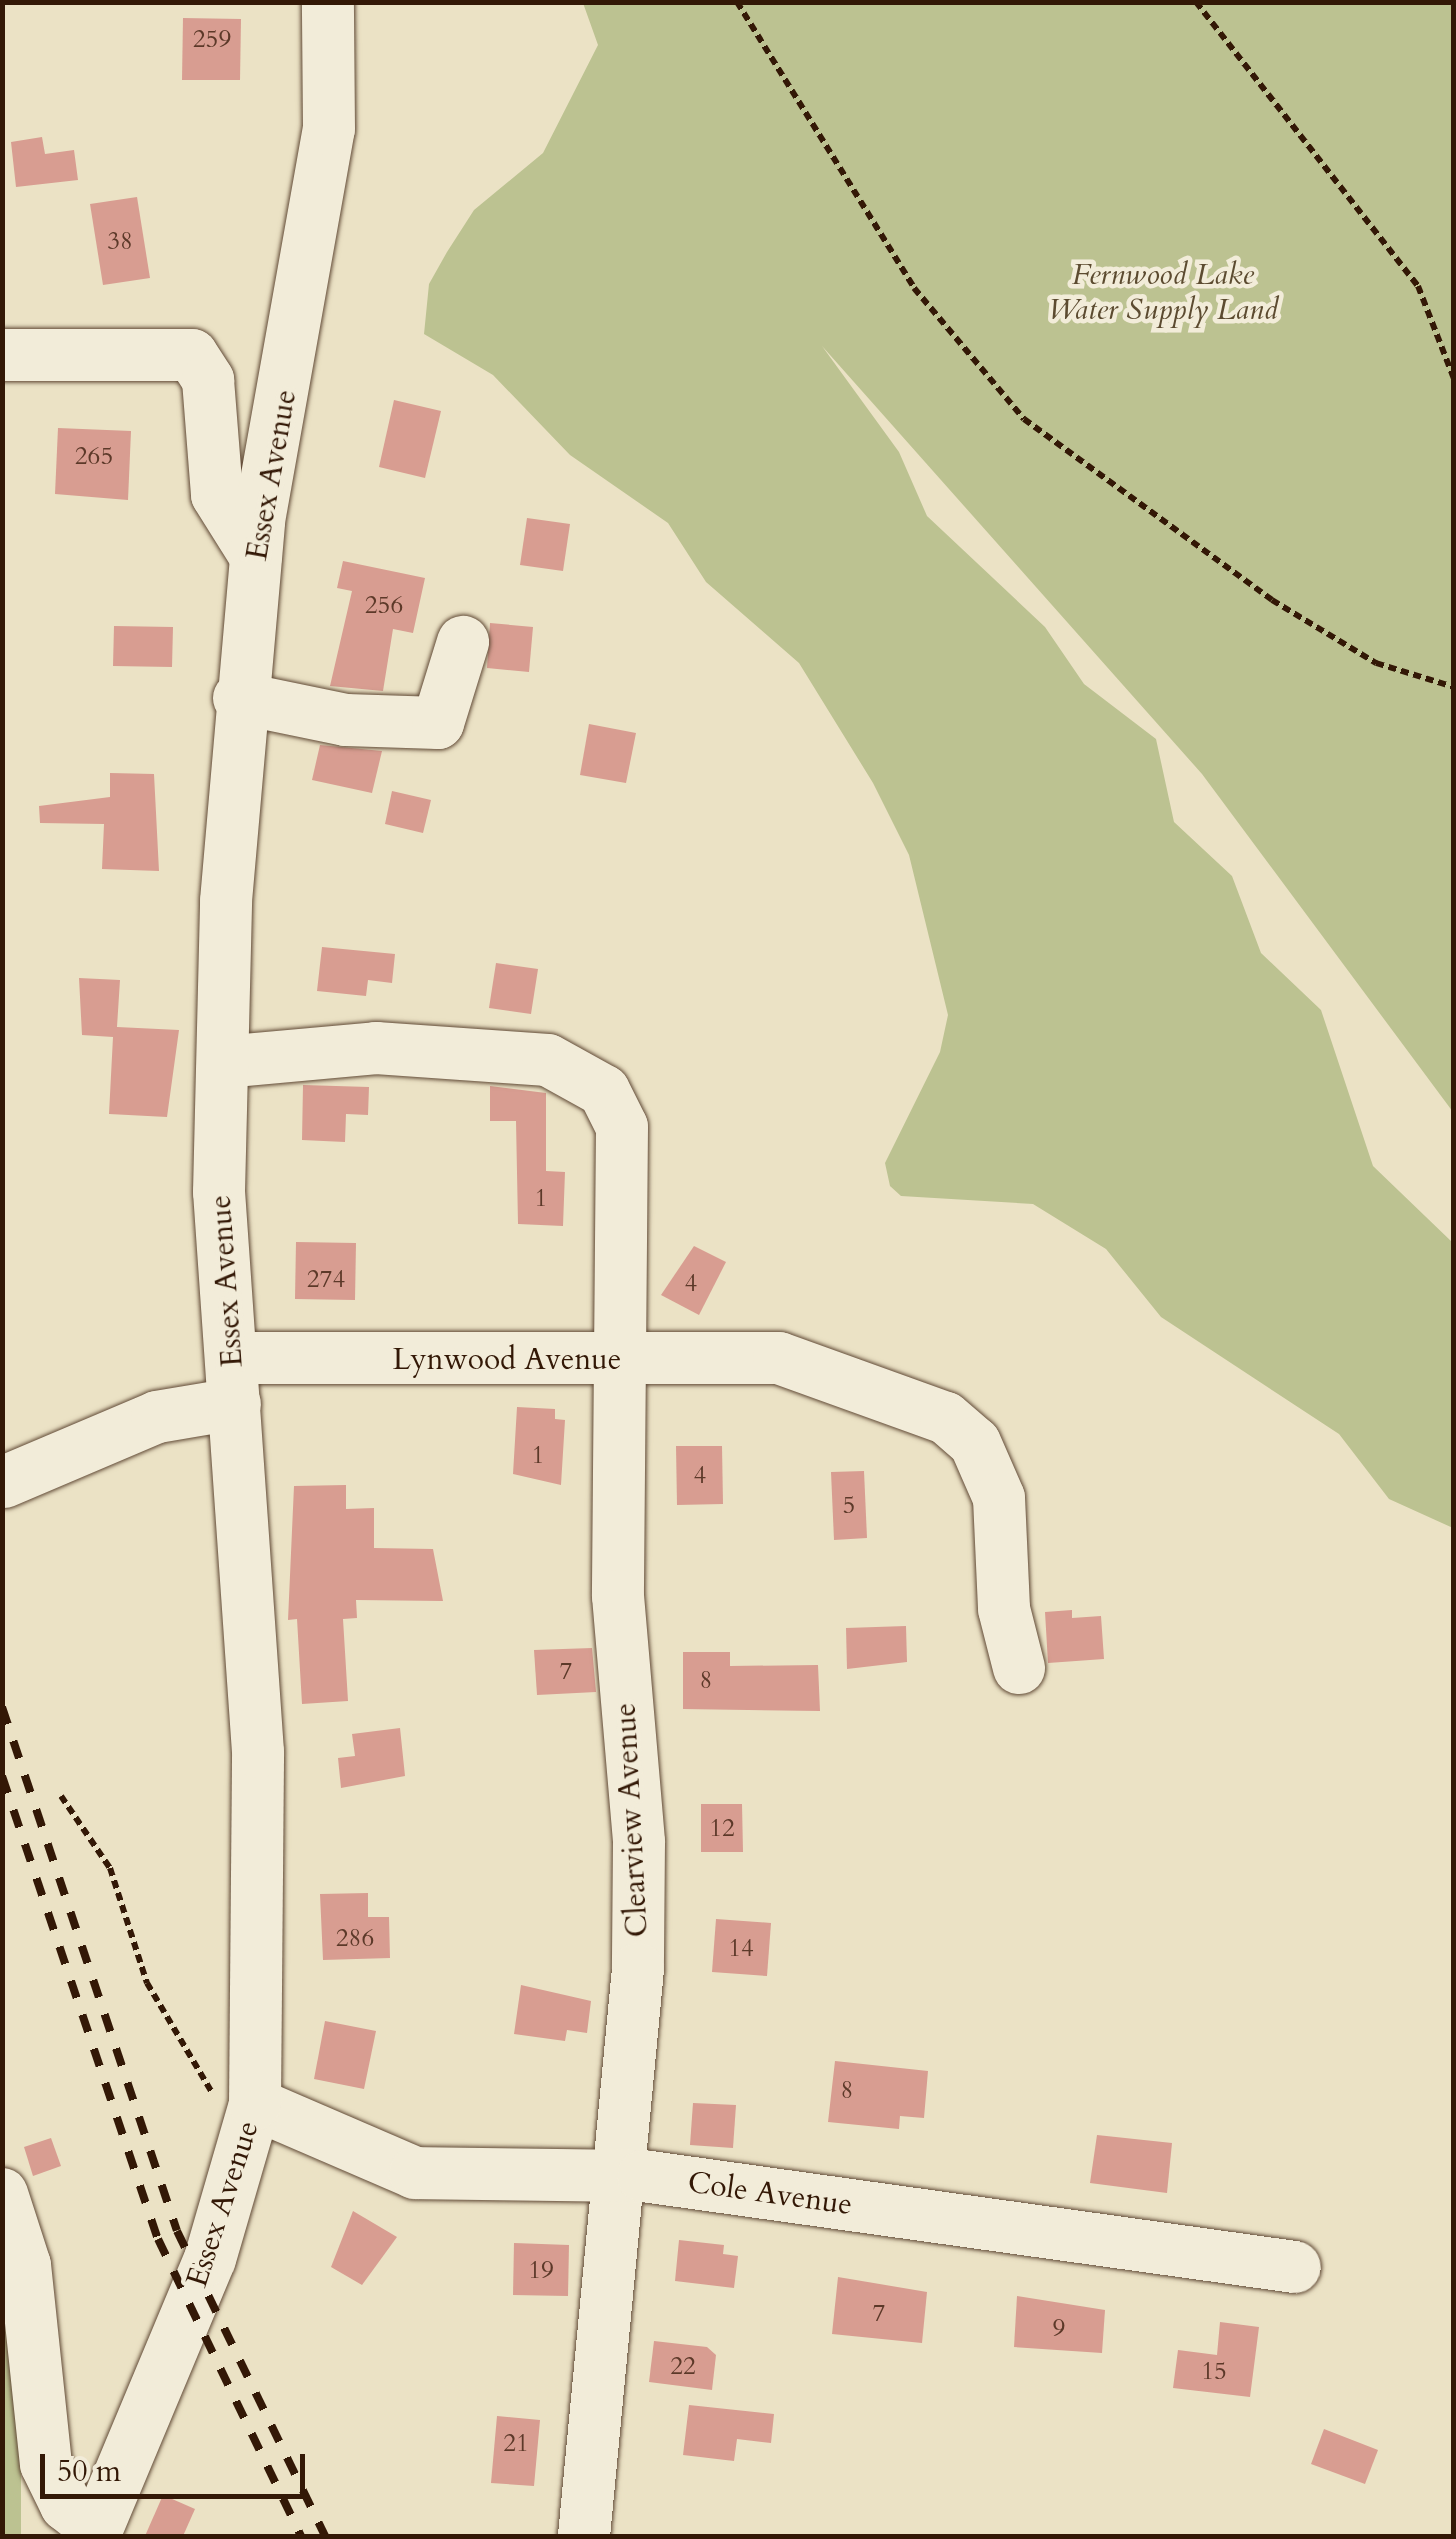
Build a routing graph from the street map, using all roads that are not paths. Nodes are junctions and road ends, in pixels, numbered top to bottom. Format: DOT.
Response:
graph roads {
  1 [pos="328,2"];
  2 [pos="2,355"];
  3 [pos="256,558"];
  4 [pos="463,642"];
  5 [pos="239,698"];
  6 [pos="223,1062"];
  7 [pos="620,1361"];
  8 [pos="234,1381"];
  9 [pos="4,1482"];
  10 [pos="1019,1668"];
  11 [pos="254,2115"];
  12 [pos="617,2179"];
  13 [pos="2,2194"];
  14 [pos="1295,2267"];
  15 [pos="95,2533"];
  16 [pos="584,2536"];
  1 -- 3 [label="street, Essex Avenue"];
  2 -- 3 [label="street"];
  3 -- 5 [label="street, Essex Avenue"];
  4 -- 5 [label="street"];
  5 -- 6 [label="street, Essex Avenue"];
  6 -- 7 [label="street, Clearview Avenue"];
  6 -- 8 [label="street, Essex Avenue"];
  7 -- 8 [label="street, Lynwood Avenue"];
  7 -- 10 [label="street, Lynwood Avenue"];
  7 -- 12 [label="street, Clearview Avenue"];
  8 -- 9 [label="street, Lynwood Avenue"];
  8 -- 11 [label="street, Essex Avenue"];
  11 -- 12 [label="street, Cole Avenue"];
  11 -- 15 [label="street, Essex Avenue"];
  12 -- 14 [label="street, Cole Avenue"];
  12 -- 16 [label="street, Clearview Avenue"];
  13 -- 15 [label="street"];
}
